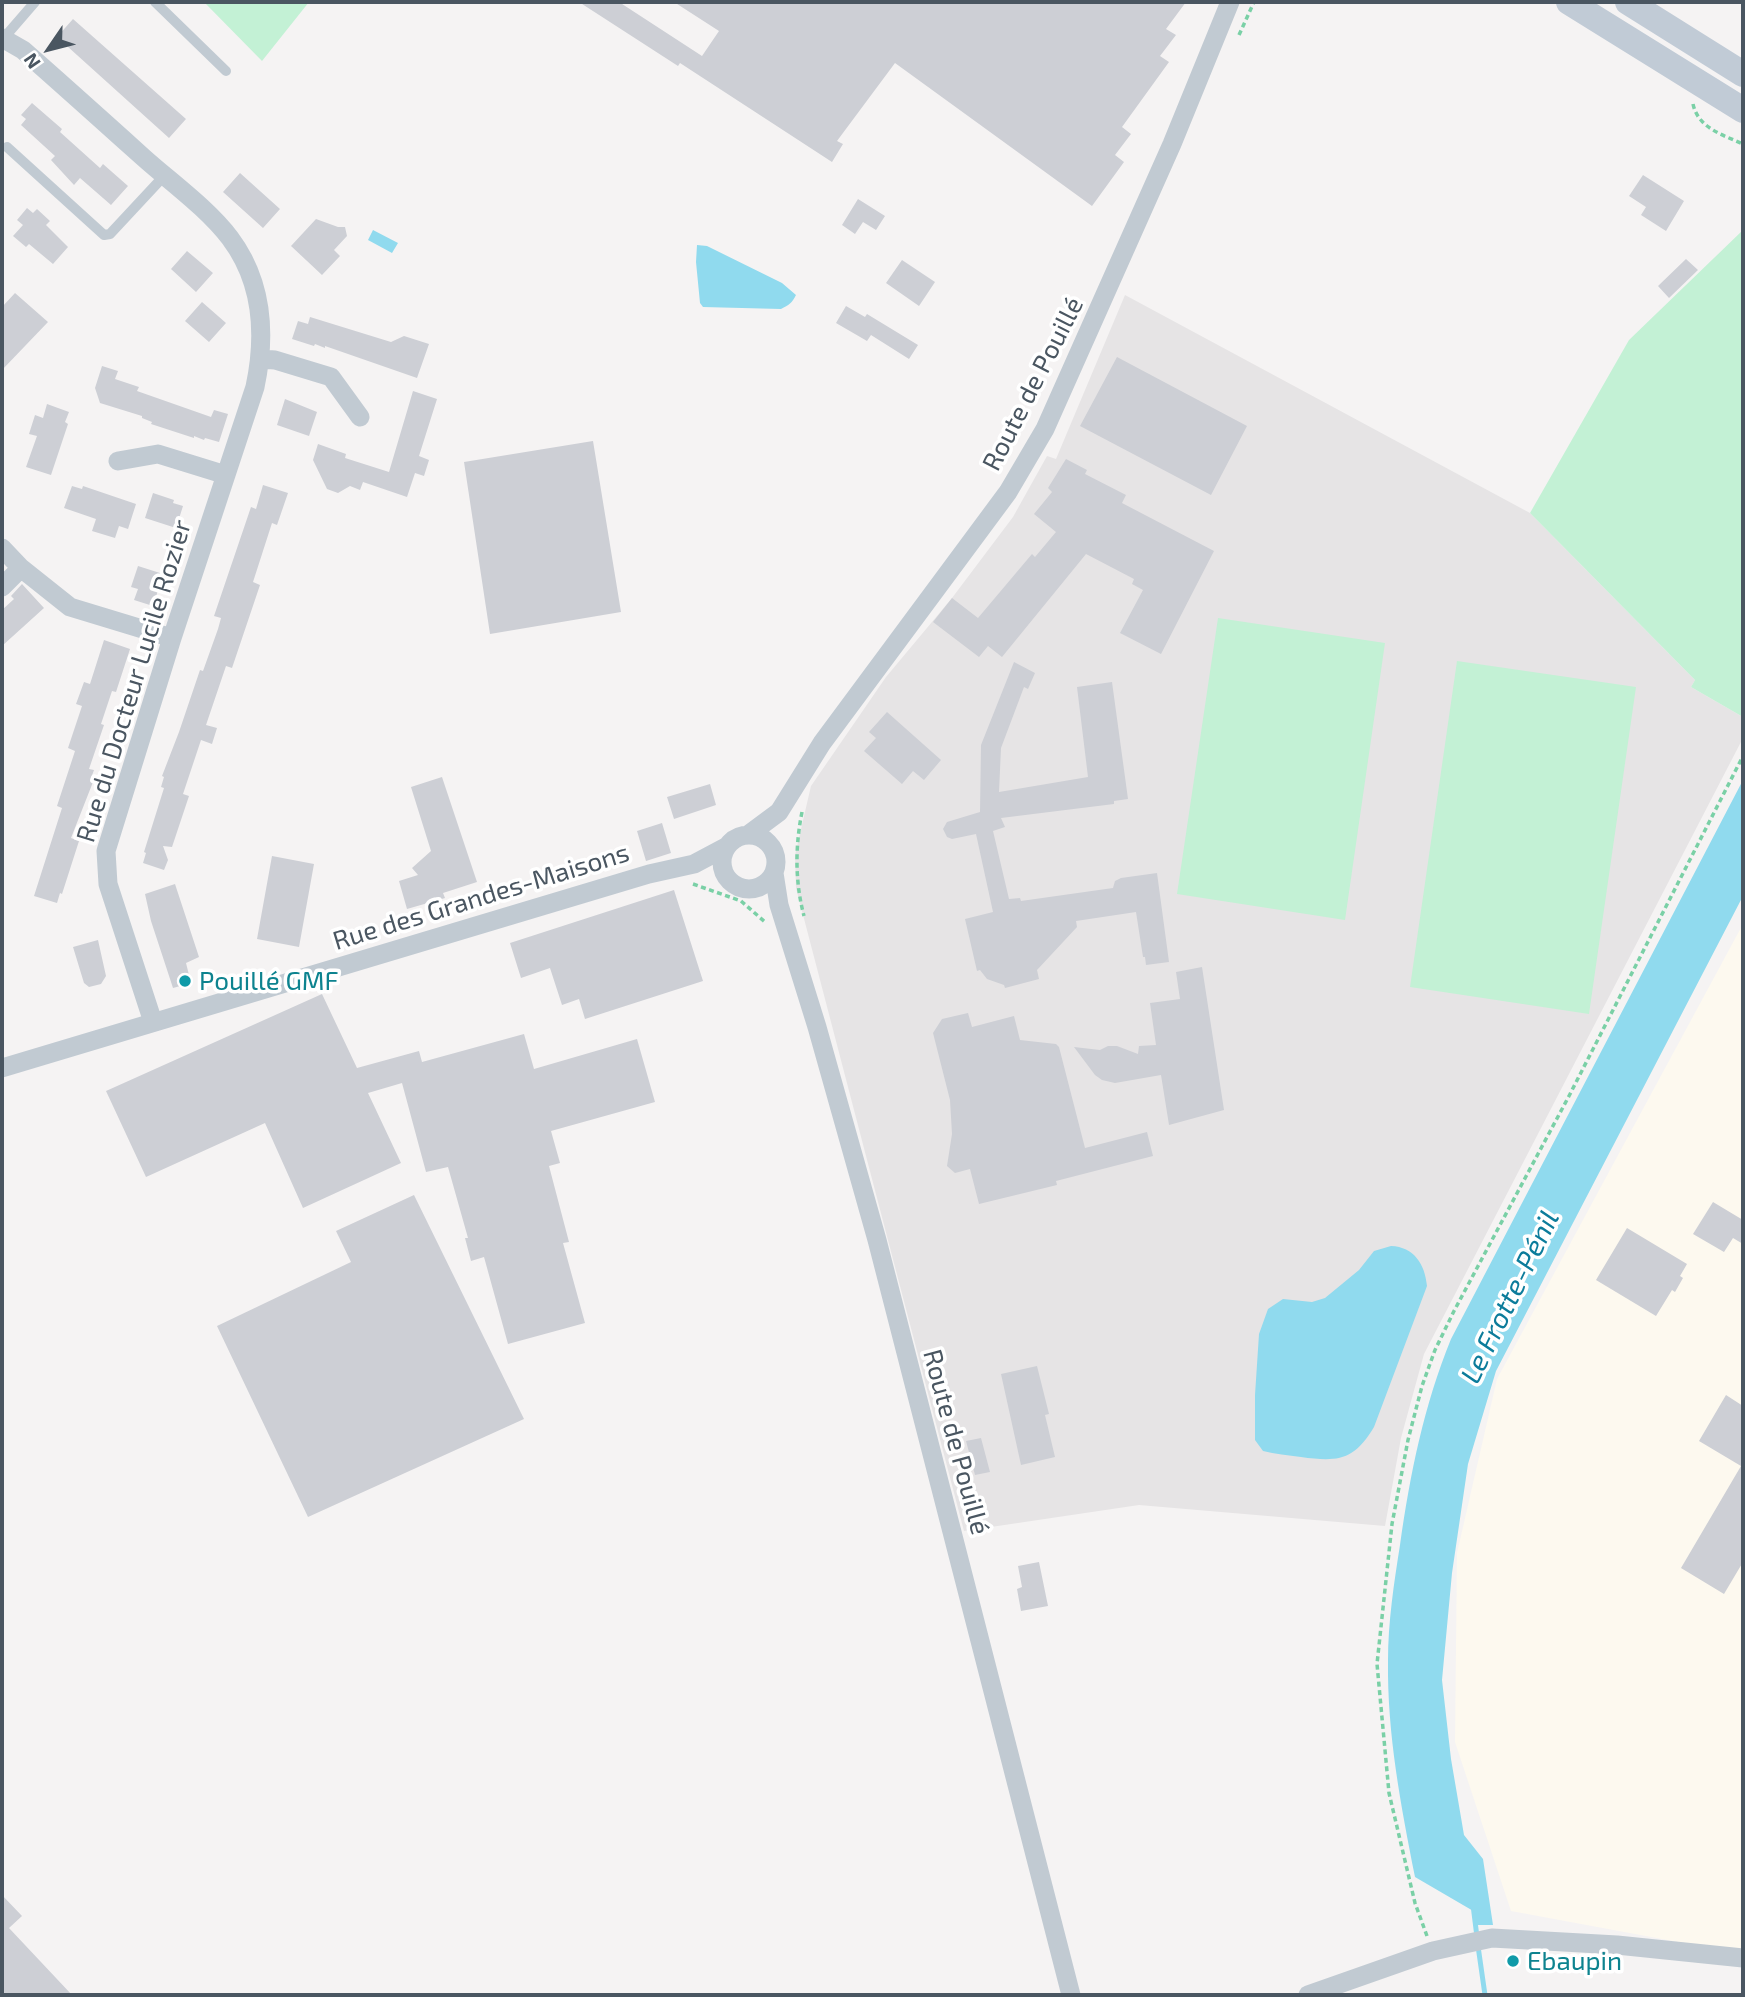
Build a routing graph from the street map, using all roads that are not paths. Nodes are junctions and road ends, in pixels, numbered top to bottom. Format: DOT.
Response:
graph roads {
  1 [pos="35,2"];
  2 [pos="155,2"];
  3 [pos="1569,2"];
  4 [pos="1628,2"];
  5 [pos="1226,5"];
  6 [pos="3,39"];
  7 [pos="226,71"];
  8 [pos="1743,74"];
  9 [pos="1743,110"];
  10 [pos="7,147"];
  11 [pos="164,176"];
  12 [pos="261,359"];
  13 [pos="360,417"];
  14 [pos="118,461"];
  15 [pos="226,475"];
  16 [pos="2,548"];
  17 [pos="21,568"];
  18 [pos="2,587"];
  19 [pos="172,638"];
  20 [pos="779,812"];
  21 [pos="748,835"];
  22 [pos="726,847"];
  23 [pos="774,850"];
  24 [pos="694,864"];
  25 [pos="774,873"];
  26 [pos="724,874"];
  27 [pos="754,889"];
  28 [pos="779,905"];
  29 [pos="153,1022"];
  30 [pos="2,1068"];
  31 [pos="1743,1958"];
  32 [pos="1072,1995"];
  33 [pos="1308,1995"];
  1 -- 6 [label="lane"];
  2 -- 7 [label="lane"];
  3 -- 9 [label="main road"];
  4 -- 8 [label="main road"];
  5 -- 20 [label="street, Route de Pouillé"];
  6 -- 11 [label="street, Rue du Docteur Lucile Rozier"];
  10 -- 11 [label="lane"];
  11 -- 12 [label="street, Rue du Docteur Lucile Rozier"];
  12 -- 13 [label="street"];
  12 -- 15 [label="street, Rue du Docteur Lucile Rozier"];
  14 -- 15 [label="street"];
  15 -- 19 [label="street, Rue du Docteur Lucile Rozier"];
  16 -- 17 [label="street"];
  17 -- 18 [label="street"];
  17 -- 19 [label="street"];
  19 -- 29 [label="street, Rue du Docteur Lucile Rozier"];
  20 -- 21 [label="street, Route de Pouillé"];
  20 -- 23 [label="street, Route de Pouillé"];
  21 -- 22 [label="street"];
  21 -- 23 [label="street"];
  22 -- 24 [label="street, Rue des Grandes-Maisons"];
  22 -- 26 [label="street"];
  23 -- 25 [label="street"];
  24 -- 26 [label="street"];
  24 -- 29 [label="street, Rue des Grandes-Maisons"];
  25 -- 27 [label="street"];
  25 -- 28 [label="street, Route de Pouillé"];
  26 -- 27 [label="street"];
  27 -- 28 [label="street"];
  28 -- 32 [label="street, Route de Pouillé"];
  29 -- 30 [label="street, Rue des Grandes-Maisons"];
  31 -- 33 [label="street"];
}
